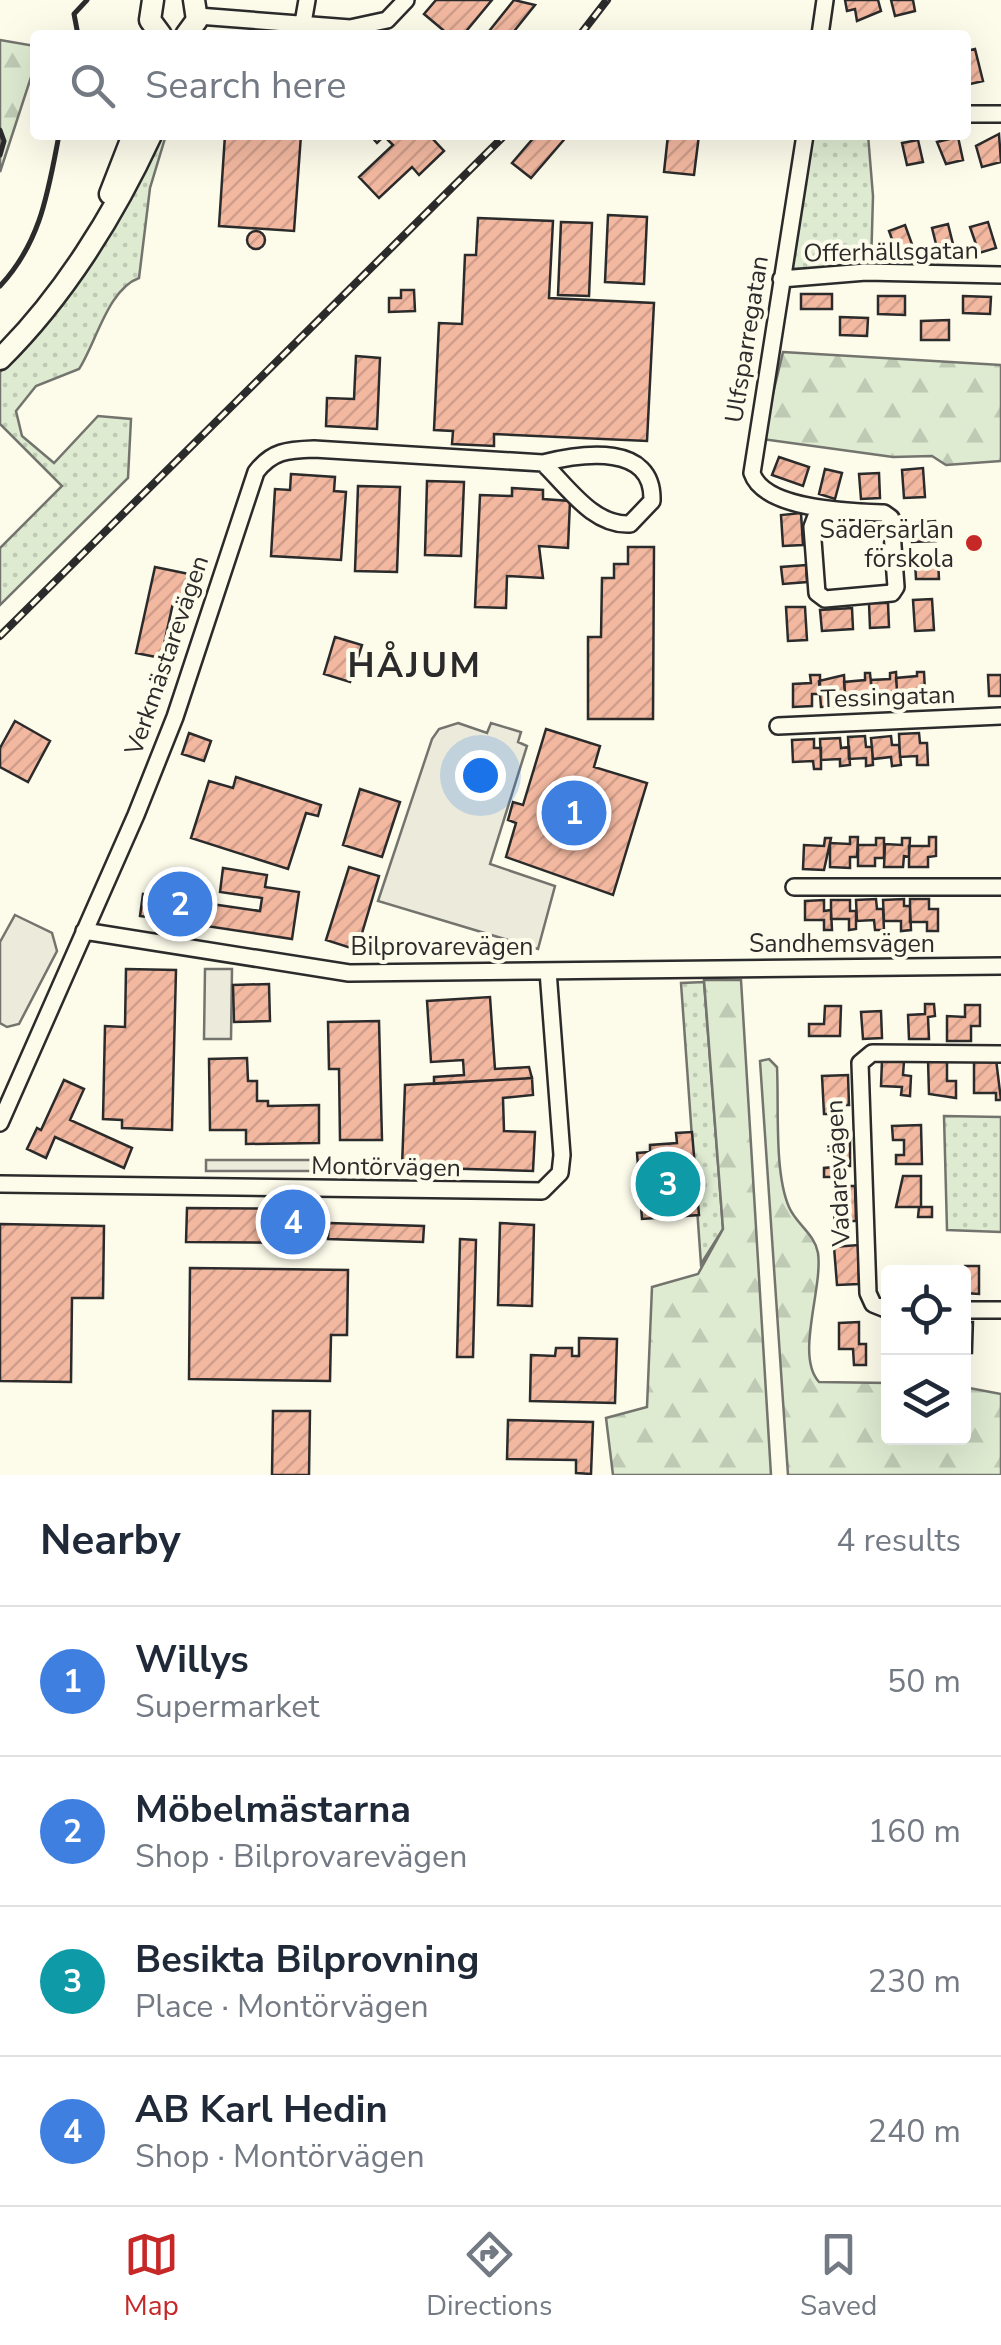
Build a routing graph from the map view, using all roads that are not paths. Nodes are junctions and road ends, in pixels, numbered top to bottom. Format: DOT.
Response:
graph roads {
  1 [pos="153,0"];
  2 [pos="307,0"];
  3 [pos="406,0"];
  4 [pos="825,0"];
  5 [pos="303,23"];
  6 [pos="190,24"];
  7 [pos="155,30"];
  8 [pos="821,30"];
  9 [pos="971,114"];
  10 [pos="1001,114"];
  11 [pos="130,140"];
  12 [pos="149,140"];
  13 [pos="804,140"];
  14 [pos="88,246"];
  15 [pos="1001,275"];
  16 [pos="781,279"];
  17 [pos="0,360"];
  18 [pos="543,463"];
  19 [pos="818,511"];
  20 [pos="1001,716"];
  21 [pos="778,726"];
  22 [pos="794,887"];
  23 [pos="1001,887"];
  24 [pos="84,931"];
  25 [pos="1001,966"];
  26 [pos="682,969"];
  27 [pos="548,971"];
  28 [pos="1001,1054"];
  29 [pos="0,1122"];
  30 [pos="0,1184"];
  31 [pos="881,1307"];
  32 [pos="971,1310"];
  33 [pos="1001,1310"];
  1 -- 7 [label="main road"];
  2 -- 5 [label="street"];
  3 -- 5 [label="street"];
  4 -- 8 [label="street"];
  5 -- 6 [label="street"];
  9 -- 10 [label="street"];
  11 -- 14 [label="main road"];
  12 -- 14 [label="main road"];
  13 -- 16 [label="street, Ulfsparregatan"];
  14 -- 17 [label="main road"];
  15 -- 16 [label="street, Offerhällsgatan"];
  16 -- 19 [label="street, Ulfsparregatan"];
  18 -- 18 [label="street, Verkmästarevägen"];
  18 -- 24 [label="street, Verkmästarevägen"];
  19 -- 19 [label="street, Ulfsparregatan"];
  20 -- 21 [label="street, Tessingatan"];
  22 -- 23 [label="street"];
  24 -- 27 [label="street, Bilprovarevägen"];
  24 -- 29 [label="street, Verkmästarevägen"];
  25 -- 26 [label="street, Sandhemsvägen"];
  26 -- 27 [label="street, Bilprovarevägen"];
  27 -- 30 [label="street, Montörvägen"];
  28 -- 31 [label="street, Vadarevägen"];
  32 -- 33 [label="street"];
}
